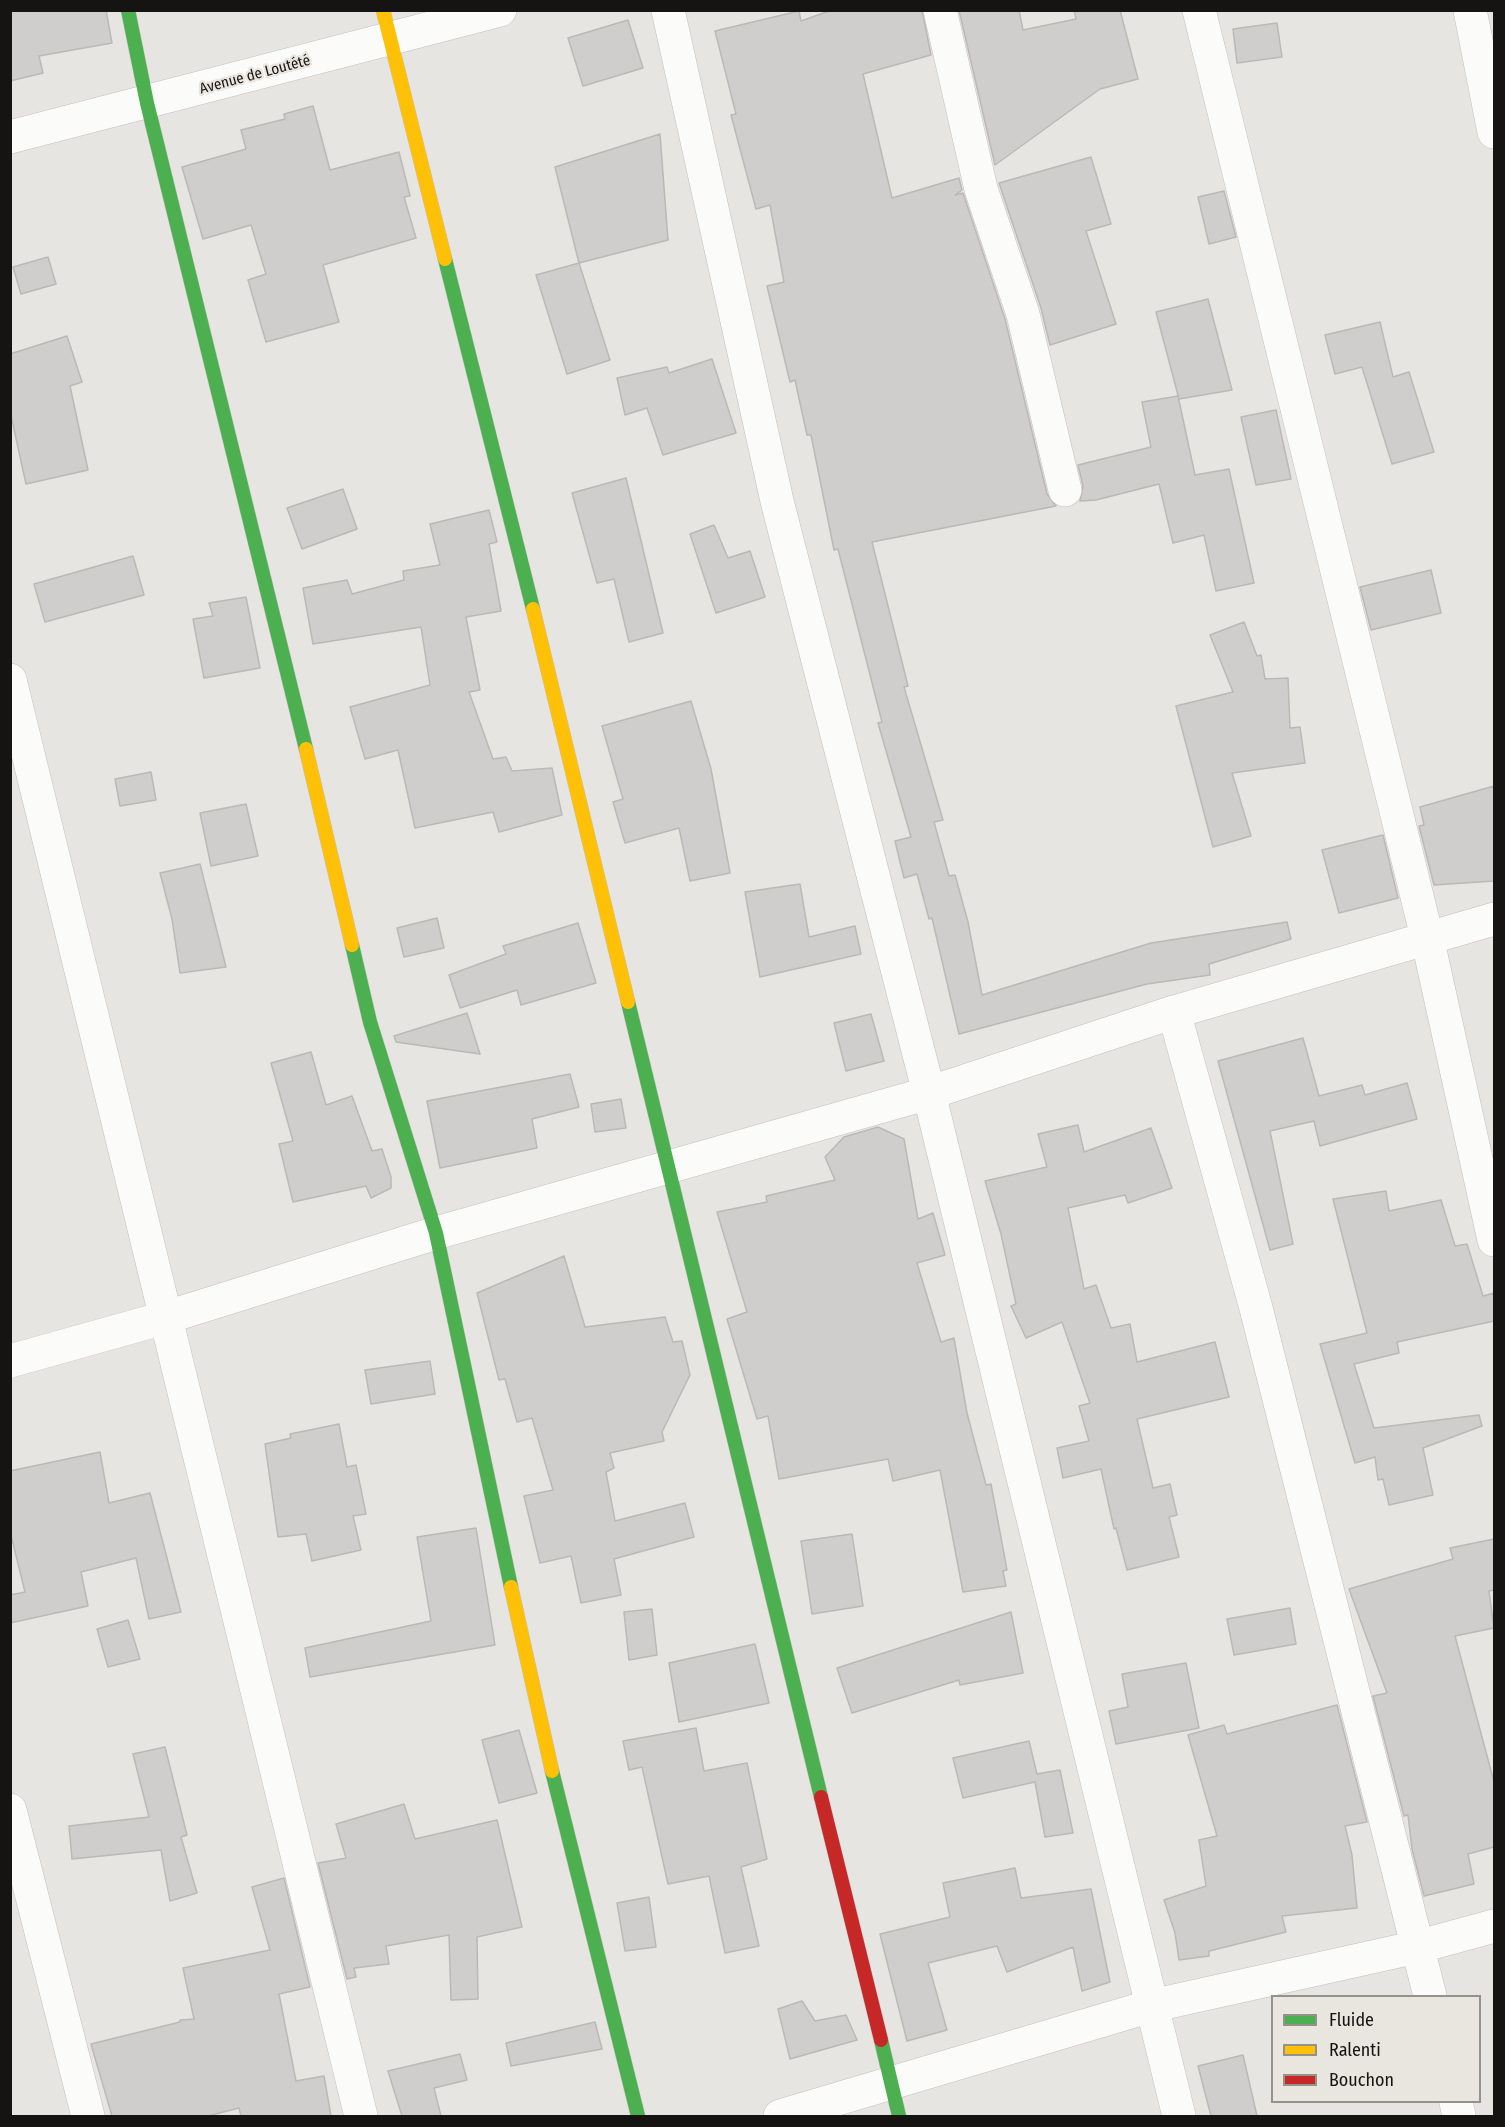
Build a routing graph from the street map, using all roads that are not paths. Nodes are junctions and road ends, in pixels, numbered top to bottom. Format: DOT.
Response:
graph roads {
  1 [pos="128,10"];
  2 [pos="500,10"];
  3 [pos="668,10"];
  4 [pos="940,10"];
  5 [pos="1198,10"];
  6 [pos="1470,10"];
  7 [pos="386,25"];
  8 [pos="147,104"];
  9 [pos="1494,132"];
  10 [pos="10,137"];
  11 [pos="1065,490"];
  12 [pos="10,680"];
  13 [pos="1494,920"];
  14 [pos="1427,937"];
  15 [pos="1174,1012"];
  16 [pos="929,1093"];
  17 [pos="668,1166"];
  18 [pos="436,1233"];
  19 [pos="1494,1240"];
  20 [pos="164,1318"];
  21 [pos="10,1361"];
  22 [pos="10,1810"];
  23 [pos="1494,1926"];
  24 [pos="1417,1947"];
  25 [pos="1430,1995"];
  26 [pos="1151,2006"];
  27 [pos="892,2085"];
  28 [pos="88,2116"];
  29 [pos="362,2116"];
  30 [pos="638,2116"];
  31 [pos="780,2116"];
  32 [pos="899,2116"];
  33 [pos="1179,2116"];
  1 -- 8 [label="street"];
  2 -- 7 [label="street, Avenue de Loutété"];
  3 -- 16 [label="street"];
  4 -- 11 [label="street"];
  5 -- 14 [label="street"];
  6 -- 9 [label="street"];
  7 -- 8 [label="street, Avenue de Loutété"];
  7 -- 17 [label="street"];
  8 -- 10 [label="street, Avenue de Loutété"];
  8 -- 18 [label="street"];
  12 -- 20 [label="street"];
  13 -- 14 [label="street"];
  14 -- 15 [label="street"];
  14 -- 19 [label="street"];
  15 -- 16 [label="street"];
  15 -- 24 [label="street"];
  16 -- 17 [label="street"];
  16 -- 26 [label="street"];
  17 -- 18 [label="street"];
  17 -- 27 [label="street"];
  18 -- 20 [label="street"];
  18 -- 30 [label="street"];
  20 -- 21 [label="street"];
  20 -- 29 [label="street"];
  22 -- 28 [label="street"];
  23 -- 24 [label="street"];
  24 -- 25 [label="street"];
  24 -- 26 [label="street"];
  26 -- 27 [label="street"];
  26 -- 33 [label="street"];
  27 -- 31 [label="street"];
  27 -- 32 [label="street"];
}
